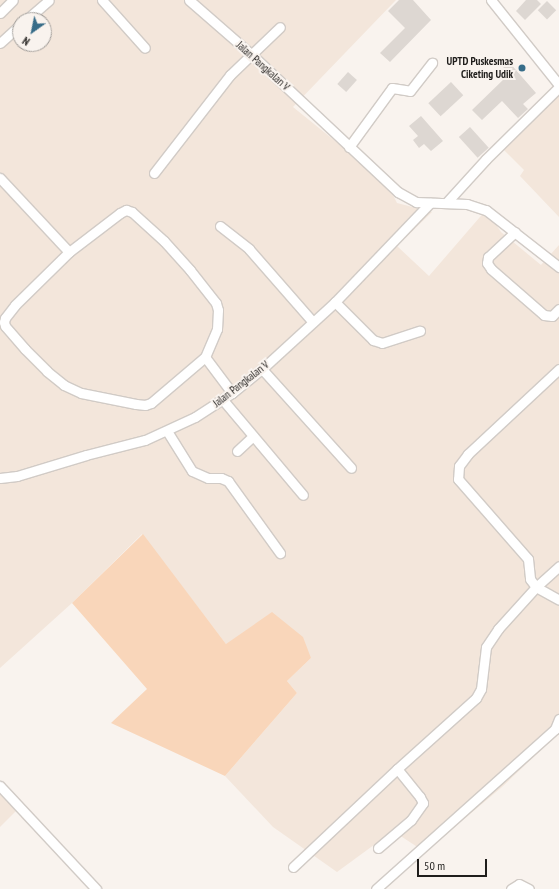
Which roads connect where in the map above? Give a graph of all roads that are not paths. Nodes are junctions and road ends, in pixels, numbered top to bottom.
1 (13, 0) edge
2 (49, 0) edge
3 (102, 0) edge
4 (189, 0) edge
5 (491, 0) edge
6 (35, 12) edge
7 (0, 13) edge
8 (280, 27) dead end
9 (12, 32) edge
10 (0, 43) edge
11 (145, 48) dead end
12 (251, 54) junction
13 (432, 63) dead end
14 (559, 86) edge
15 (349, 147) junction
16 (154, 173) dead end
17 (0, 178) edge
18 (430, 203) junction
19 (446, 203) junction
20 (220, 226) dead end
21 (515, 232) junction
22 (68, 252) junction
23 (559, 267) edge
24 (335, 302) junction
25 (559, 309) edge
26 (313, 322) junction
27 (420, 331) dead end
28 (205, 357) junction
29 (262, 369) junction
30 (559, 369) edge
31 (232, 393) junction
32 (223, 400) junction
33 (167, 432) junction
34 (253, 436) junction
35 (237, 451) dead end
36 (351, 468) dead end
37 (0, 478) edge
38 (303, 495) dead end
39 (280, 553) dead end
40 (559, 566) edge
41 (536, 587) junction
42 (559, 600) edge
43 (559, 719) edge
44 (396, 769) junction
45 (0, 786) edge
46 (378, 848) dead end
47 (293, 867) dead end
48 (94, 888) edge
49 (376, 889) edge
50 (511, 889) edge
51 (529, 889) edge

1 - 7 street
2 - 6 street
3 - 11 street
4 - 12 street, Jalan Pangkalan V
5 - 14 street
8 - 12 street
9 - 10 street
12 - 15 street, Jalan Pangkalan V
12 - 16 street
13 - 15 street
14 - 19 street
15 - 18 street, Jalan Pangkalan V
17 - 22 street
18 - 19 street, Jalan Pangkalan V
18 - 24 street, Jalan Pangkalan V
19 - 21 street, Jalan Pangkalan V
20 - 26 street
21 - 23 street, Jalan Pangkalan V
21 - 25 street
22 - 28 street
22 - 28 street
24 - 26 street, Jalan Pangkalan V
24 - 27 street
26 - 29 street, Jalan Pangkalan V
28 - 31 street
29 - 31 street, Jalan Pangkalan V
29 - 36 street
30 - 41 street
31 - 32 street, Jalan Pangkalan V
32 - 33 street, Jalan Pangkalan V
32 - 34 street
33 - 37 street, Jalan Pangkalan V
33 - 39 street
34 - 35 street
34 - 38 street
40 - 41 street
41 - 42 street
41 - 44 street
43 - 49 street
44 - 46 street
44 - 47 street
45 - 48 street
50 - 51 street

